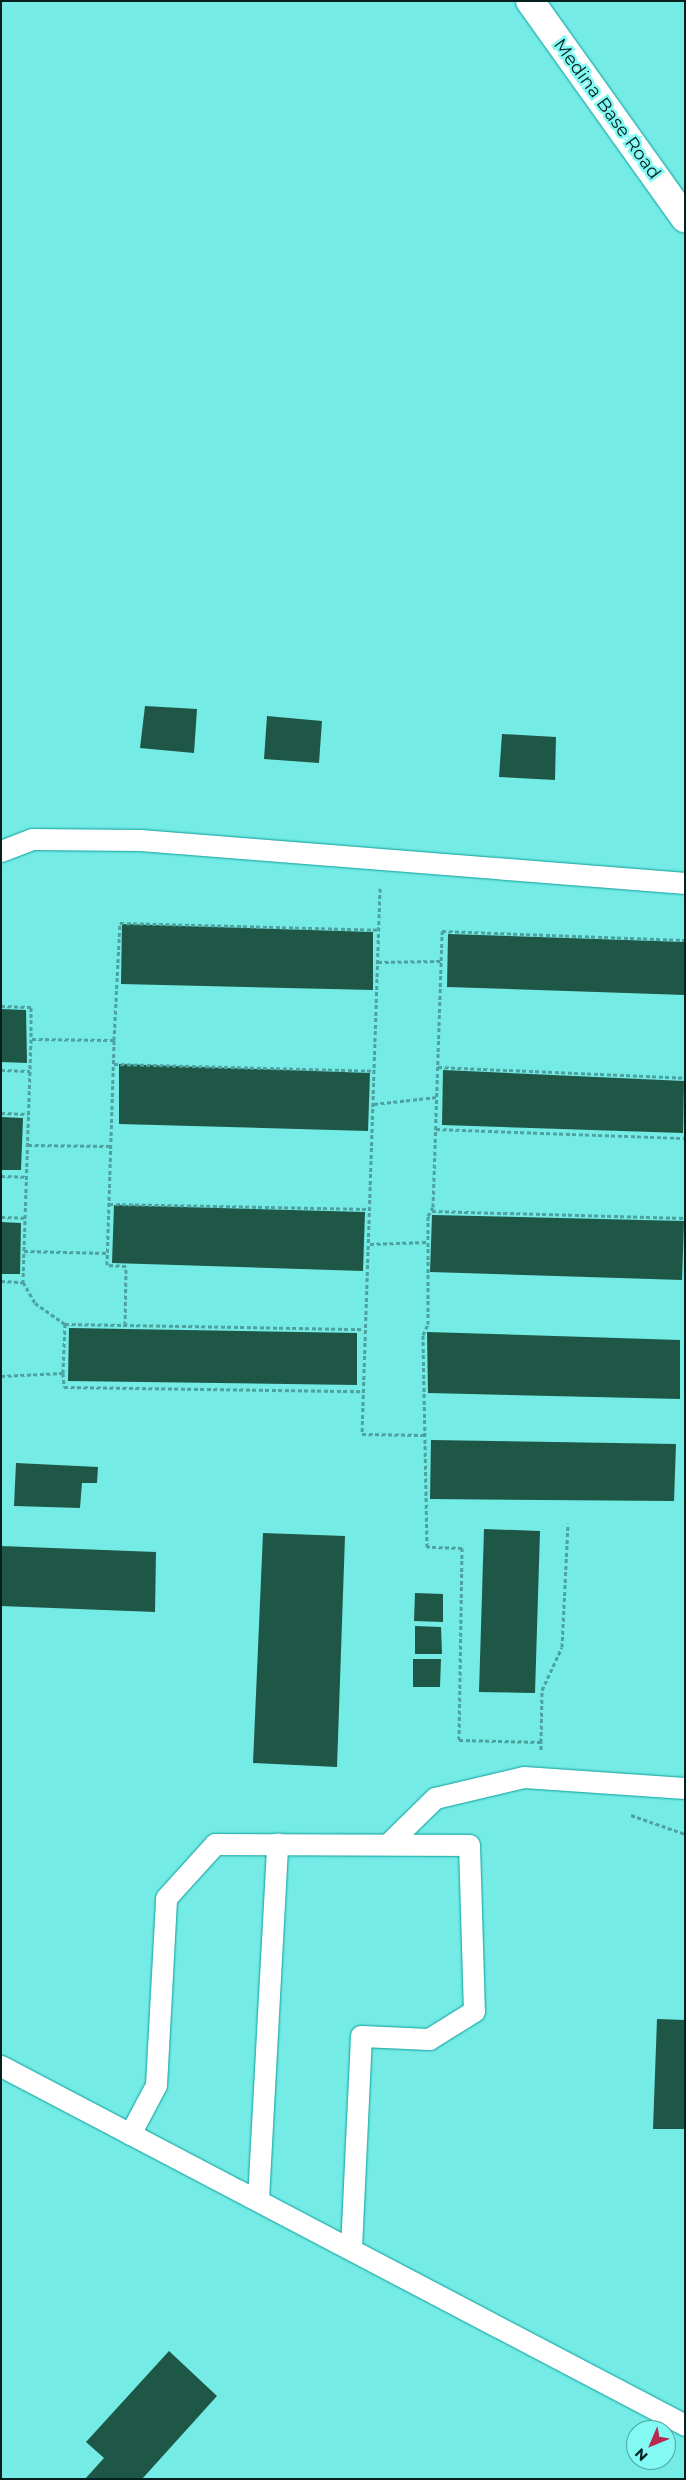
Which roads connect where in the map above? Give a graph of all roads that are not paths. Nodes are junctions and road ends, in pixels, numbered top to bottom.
1 (530, 1) edge
2 (685, 218) edge
3 (1, 851) edge
4 (685, 883) edge
5 (685, 1788) edge
6 (277, 1844) junction
7 (388, 1844) junction
8 (1, 2066) edge
9 (130, 2134) junction
10 (258, 2198) junction
11 (350, 2248) junction
12 (684, 2422) edge

1 - 2 street, Medina Base Road
3 - 4 lane
5 - 7 lane
6 - 7 lane
6 - 9 lane
6 - 10 lane
7 - 11 lane
8 - 9 lane
9 - 10 lane
10 - 11 lane
11 - 12 lane

